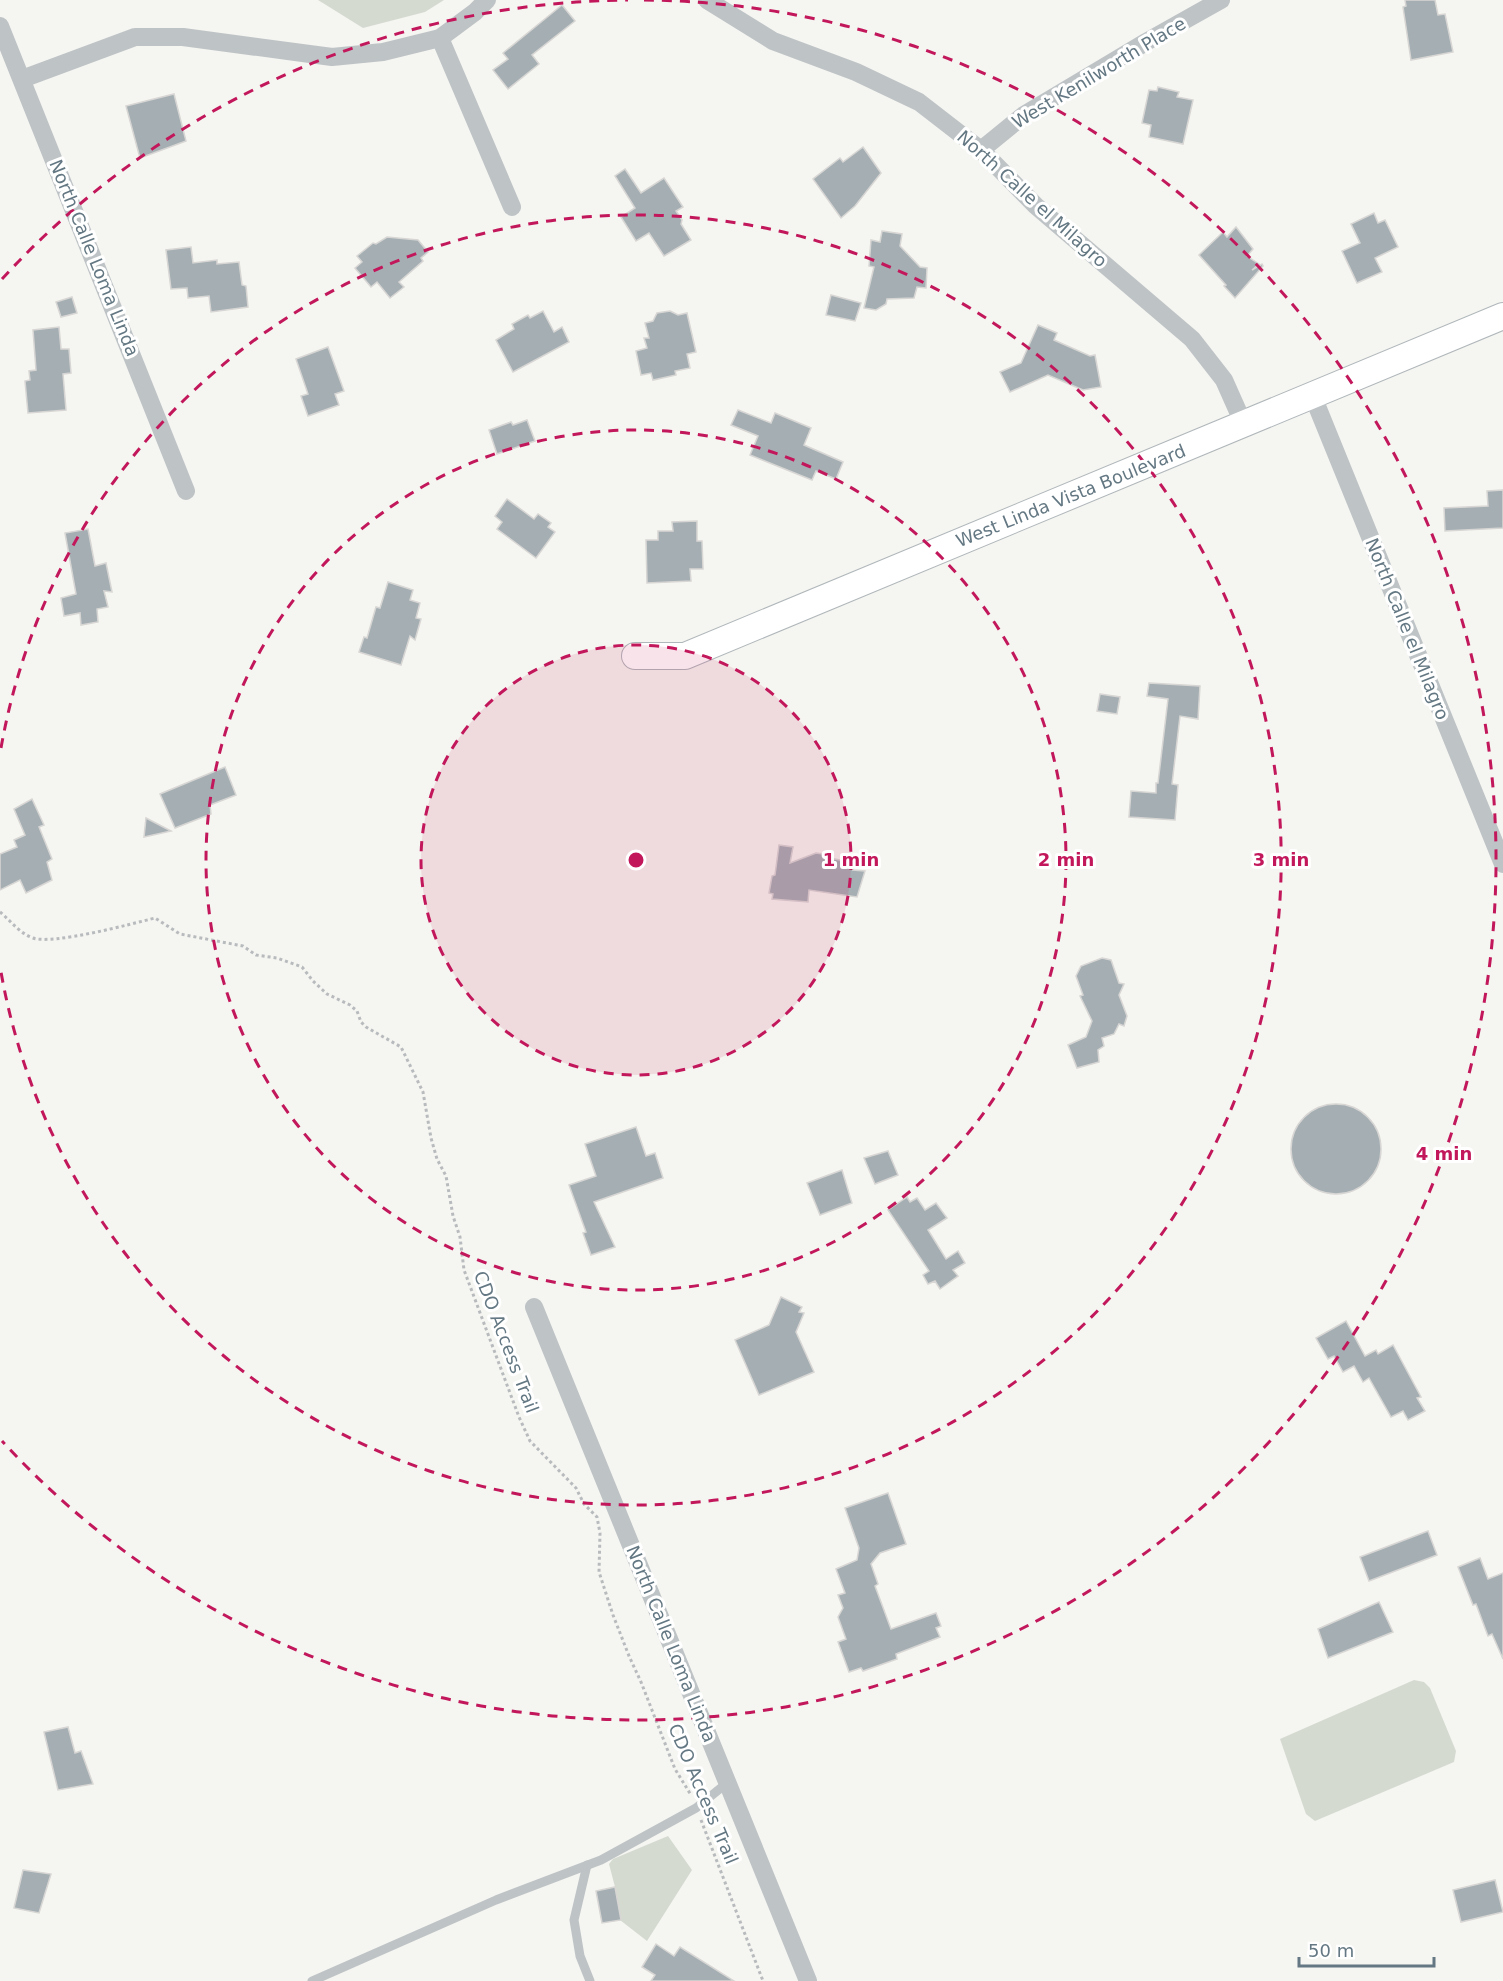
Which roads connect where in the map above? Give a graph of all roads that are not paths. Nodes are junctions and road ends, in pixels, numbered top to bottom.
1 (487, 0) edge
2 (707, 0) edge
3 (1221, 0) edge
4 (0, 26) edge
5 (440, 39) junction
6 (22, 79) junction
7 (981, 150) junction
8 (512, 207) dead end
9 (1503, 316) edge
10 (1312, 394) junction
11 (1244, 425) junction
12 (186, 491) dead end
13 (634, 657) dead end
14 (1503, 864) edge
15 (534, 1307) dead end
16 (728, 1783) junction
17 (587, 1865) junction
18 (312, 1981) edge
19 (590, 1981) edge
20 (808, 1981) edge

1 - 5 street
2 - 7 street, North Calle el Milagro
3 - 7 street, West Kenilworth Place
4 - 6 street, North Calle Loma Linda
5 - 6 street
5 - 8 street
6 - 12 street, North Calle Loma Linda
7 - 11 street, North Calle el Milagro
9 - 10 street, West Linda Vista Boulevard
10 - 11 street, West Linda Vista Boulevard
10 - 14 street, North Calle el Milagro
11 - 13 street, West Linda Vista Boulevard
15 - 16 street, North Calle Loma Linda
16 - 17 lane
16 - 20 street, North Calle Loma Linda
17 - 18 lane
17 - 19 lane

